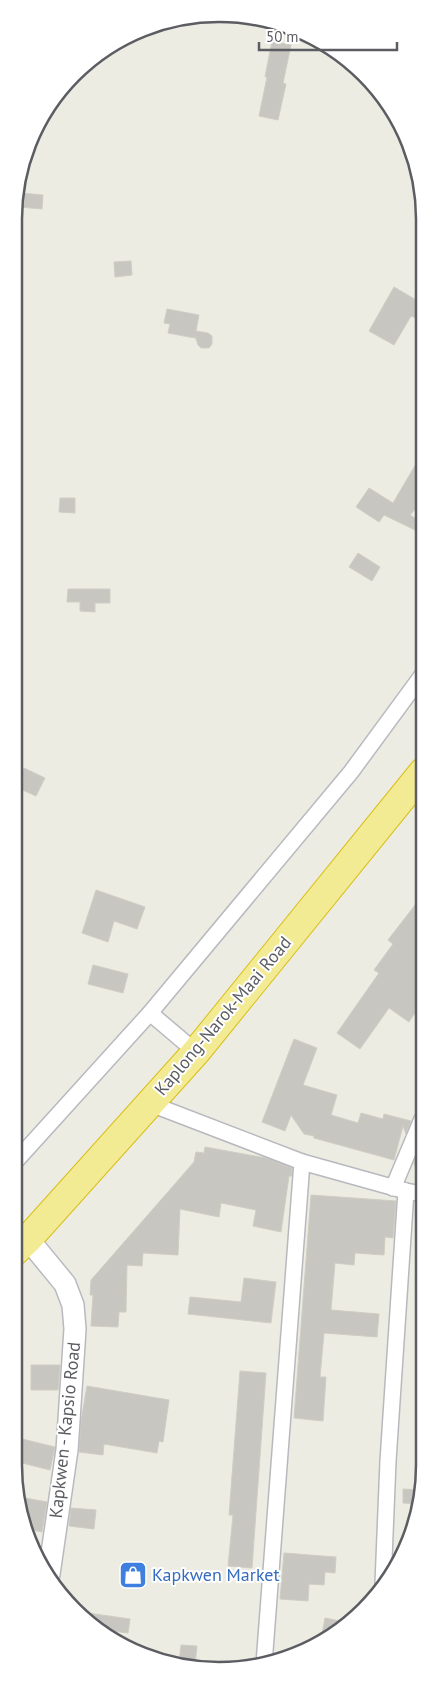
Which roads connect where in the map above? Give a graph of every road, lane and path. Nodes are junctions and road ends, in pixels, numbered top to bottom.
1 (416, 684) edge
2 (416, 779) edge
3 (150, 1013) junction
4 (196, 1052) junction
5 (151, 1104) junction
6 (416, 1138) edge
7 (22, 1154) edge
8 (302, 1162) junction
9 (400, 1189) junction
10 (416, 1193) edge
11 (22, 1245) edge
12 (22, 1247) edge
13 (50, 1565) edge
14 (383, 1573) edge
15 (265, 1656) edge

1 - 3 street
2 - 4 highway, Kaplong-Narok-Maai Road
3 - 4 street
3 - 7 street
4 - 5 highway, Kaplong-Narok-Maai Road
5 - 8 street
5 - 11 highway, Kaplong-Narok-Maai Road
6 - 9 street
8 - 9 street
8 - 15 street
9 - 10 street
9 - 14 street
12 - 13 street, Kapkwen - Kapsio Road

